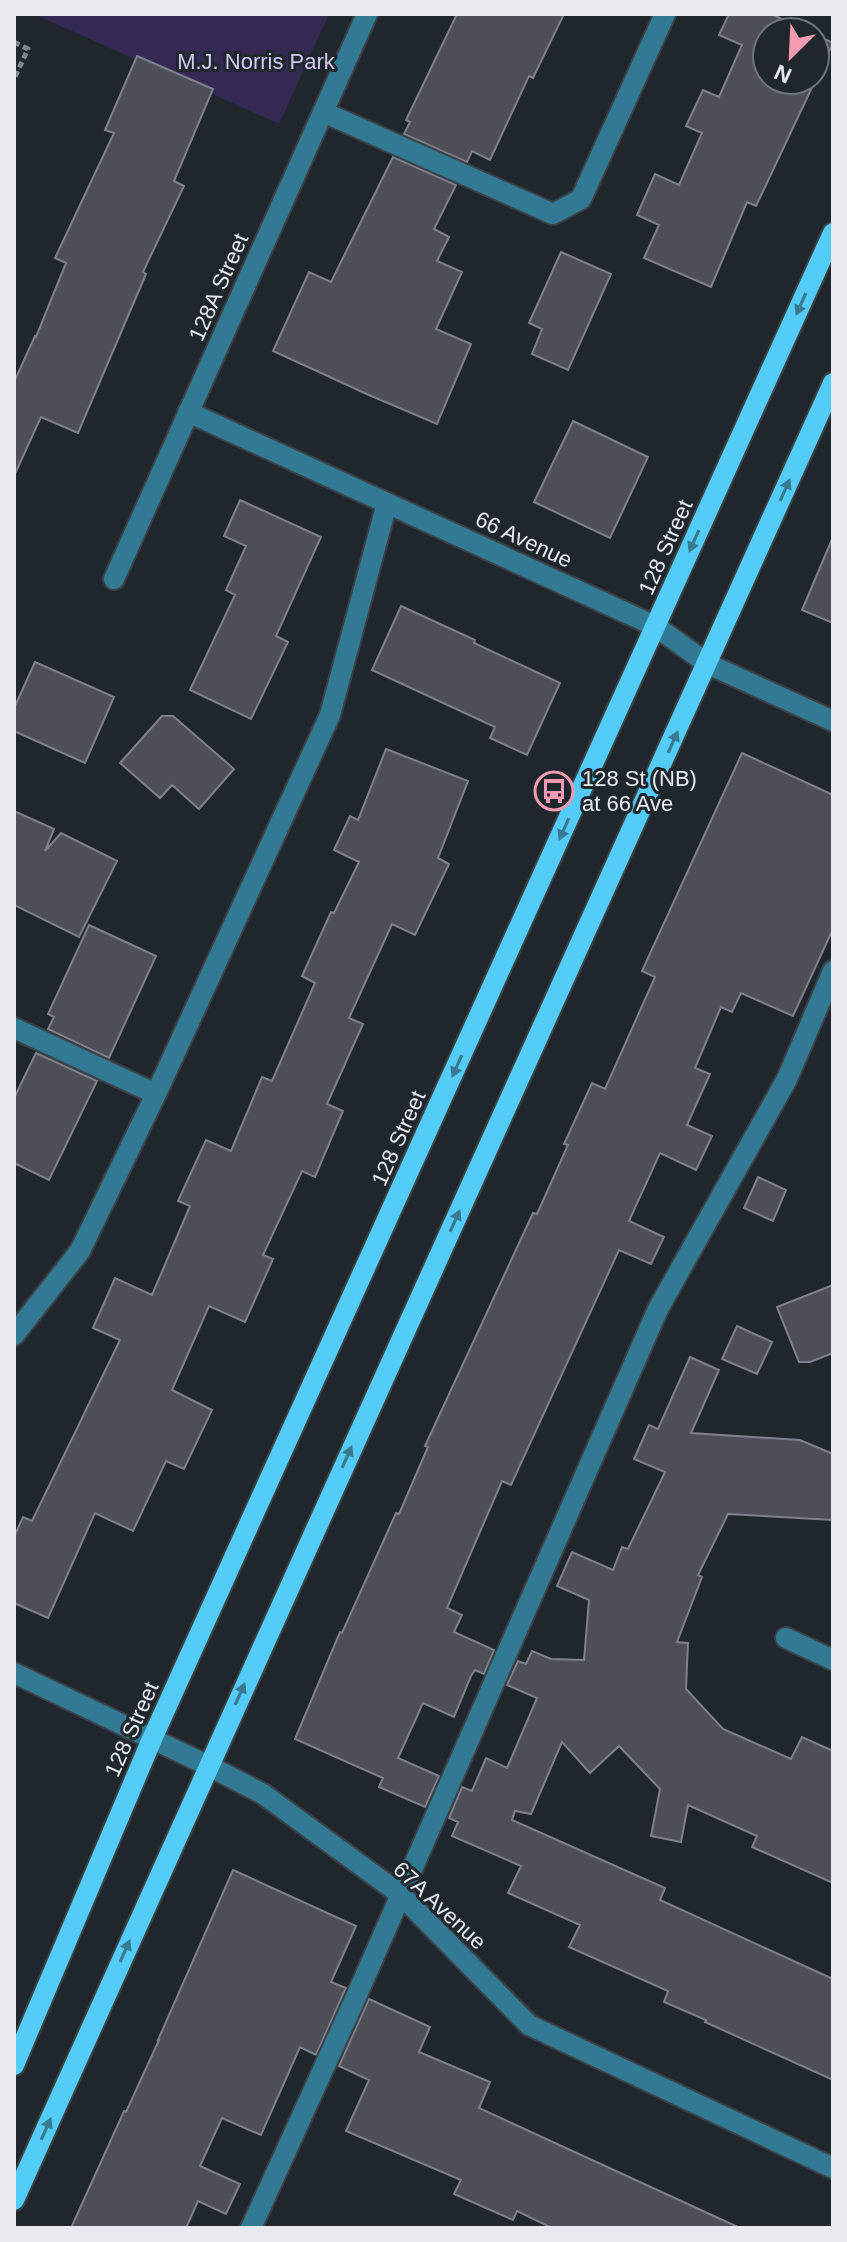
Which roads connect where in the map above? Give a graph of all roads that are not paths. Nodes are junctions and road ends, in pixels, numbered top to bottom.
1 (367, 14) edge
2 (665, 14) edge
3 (323, 112) junction
4 (833, 233) edge
5 (833, 383) edge
6 (188, 412) junction
7 (387, 503) junction
8 (114, 579) dead end
9 (655, 626) junction
10 (708, 664) junction
11 (833, 721) edge
12 (833, 971) edge
13 (14, 1028) edge
14 (156, 1094) junction
15 (14, 1335) edge
16 (786, 1638) dead end
17 (833, 1660) edge
18 (14, 1673) edge
19 (152, 1739) junction
20 (207, 1765) junction
21 (400, 1894) junction
22 (14, 2065) edge
23 (833, 2168) edge
24 (14, 2200) edge
25 (251, 2228) edge

1 - 3 street, 128A Street
2 - 3 street
3 - 6 street, 128A Street
4 -> 9 main road, 128 Street
10 -> 5 main road
6 - 7 street, 66 Avenue
6 - 8 street, 128A Street
7 - 9 street, 66 Avenue
7 - 14 street
9 - 10 street, 66 Avenue
9 -> 19 main road, 128 Street
10 - 11 street, 66 Avenue
20 -> 10 main road
12 - 21 street
13 - 14 street
14 - 15 street
16 - 17 street
18 - 19 street, 67A Avenue
19 - 20 street, 67A Avenue
19 - 22 main road, 128 Street
20 - 21 street, 67A Avenue
24 -> 20 main road
21 - 23 street, 67A Avenue
21 - 25 street

